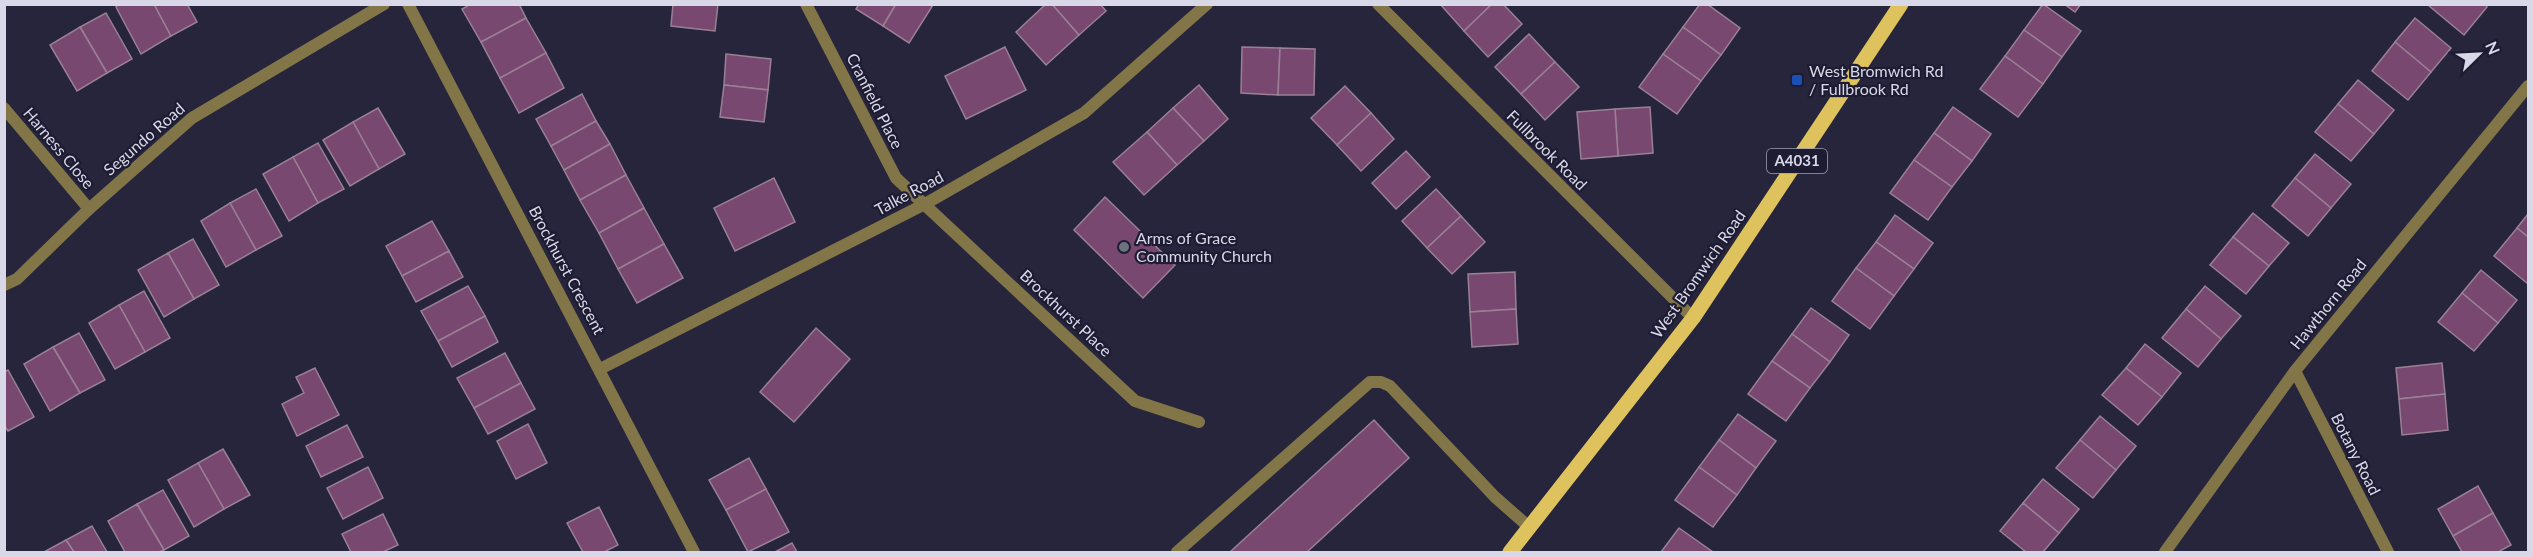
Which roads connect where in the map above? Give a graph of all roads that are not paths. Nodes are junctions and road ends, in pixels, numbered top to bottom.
1 (384, 4) edge
2 (408, 4) edge
3 (807, 4) edge
4 (1207, 4) edge
5 (1378, 4) edge
6 (1901, 4) edge
7 (2529, 86) edge
8 (4, 108) edge
9 (925, 204) junction
10 (89, 209) junction
11 (4, 285) edge
12 (1693, 318) junction
13 (600, 369) junction
14 (2295, 371) junction
15 (1199, 422) dead end
16 (1529, 527) junction
17 (694, 552) edge
18 (1177, 552) edge
19 (1510, 552) edge
20 (2165, 552) edge
21 (2388, 552) edge

1 - 10 street, Segundo Road
2 - 13 street, Brockhurst Crescent
3 - 9 street, Cranfield Place
4 - 9 street, Talke Road
5 - 12 street, Fullbrook Road
6 - 12 main road, West Bromwich Road / A4031
7 - 14 street, Hawthorn Road
8 - 10 street, Harness Close
9 - 13 street, Talke Road
9 - 15 street, Brockhurst Place
10 - 11 street, Segundo Road
12 - 16 main road, West Bromwich Road / A4031
13 - 17 street, Brockhurst Crescent
14 - 20 street, Hawthorn Road
14 - 21 street, Botany Road
16 - 18 street
16 - 19 main road, West Bromwich Road / A4031

